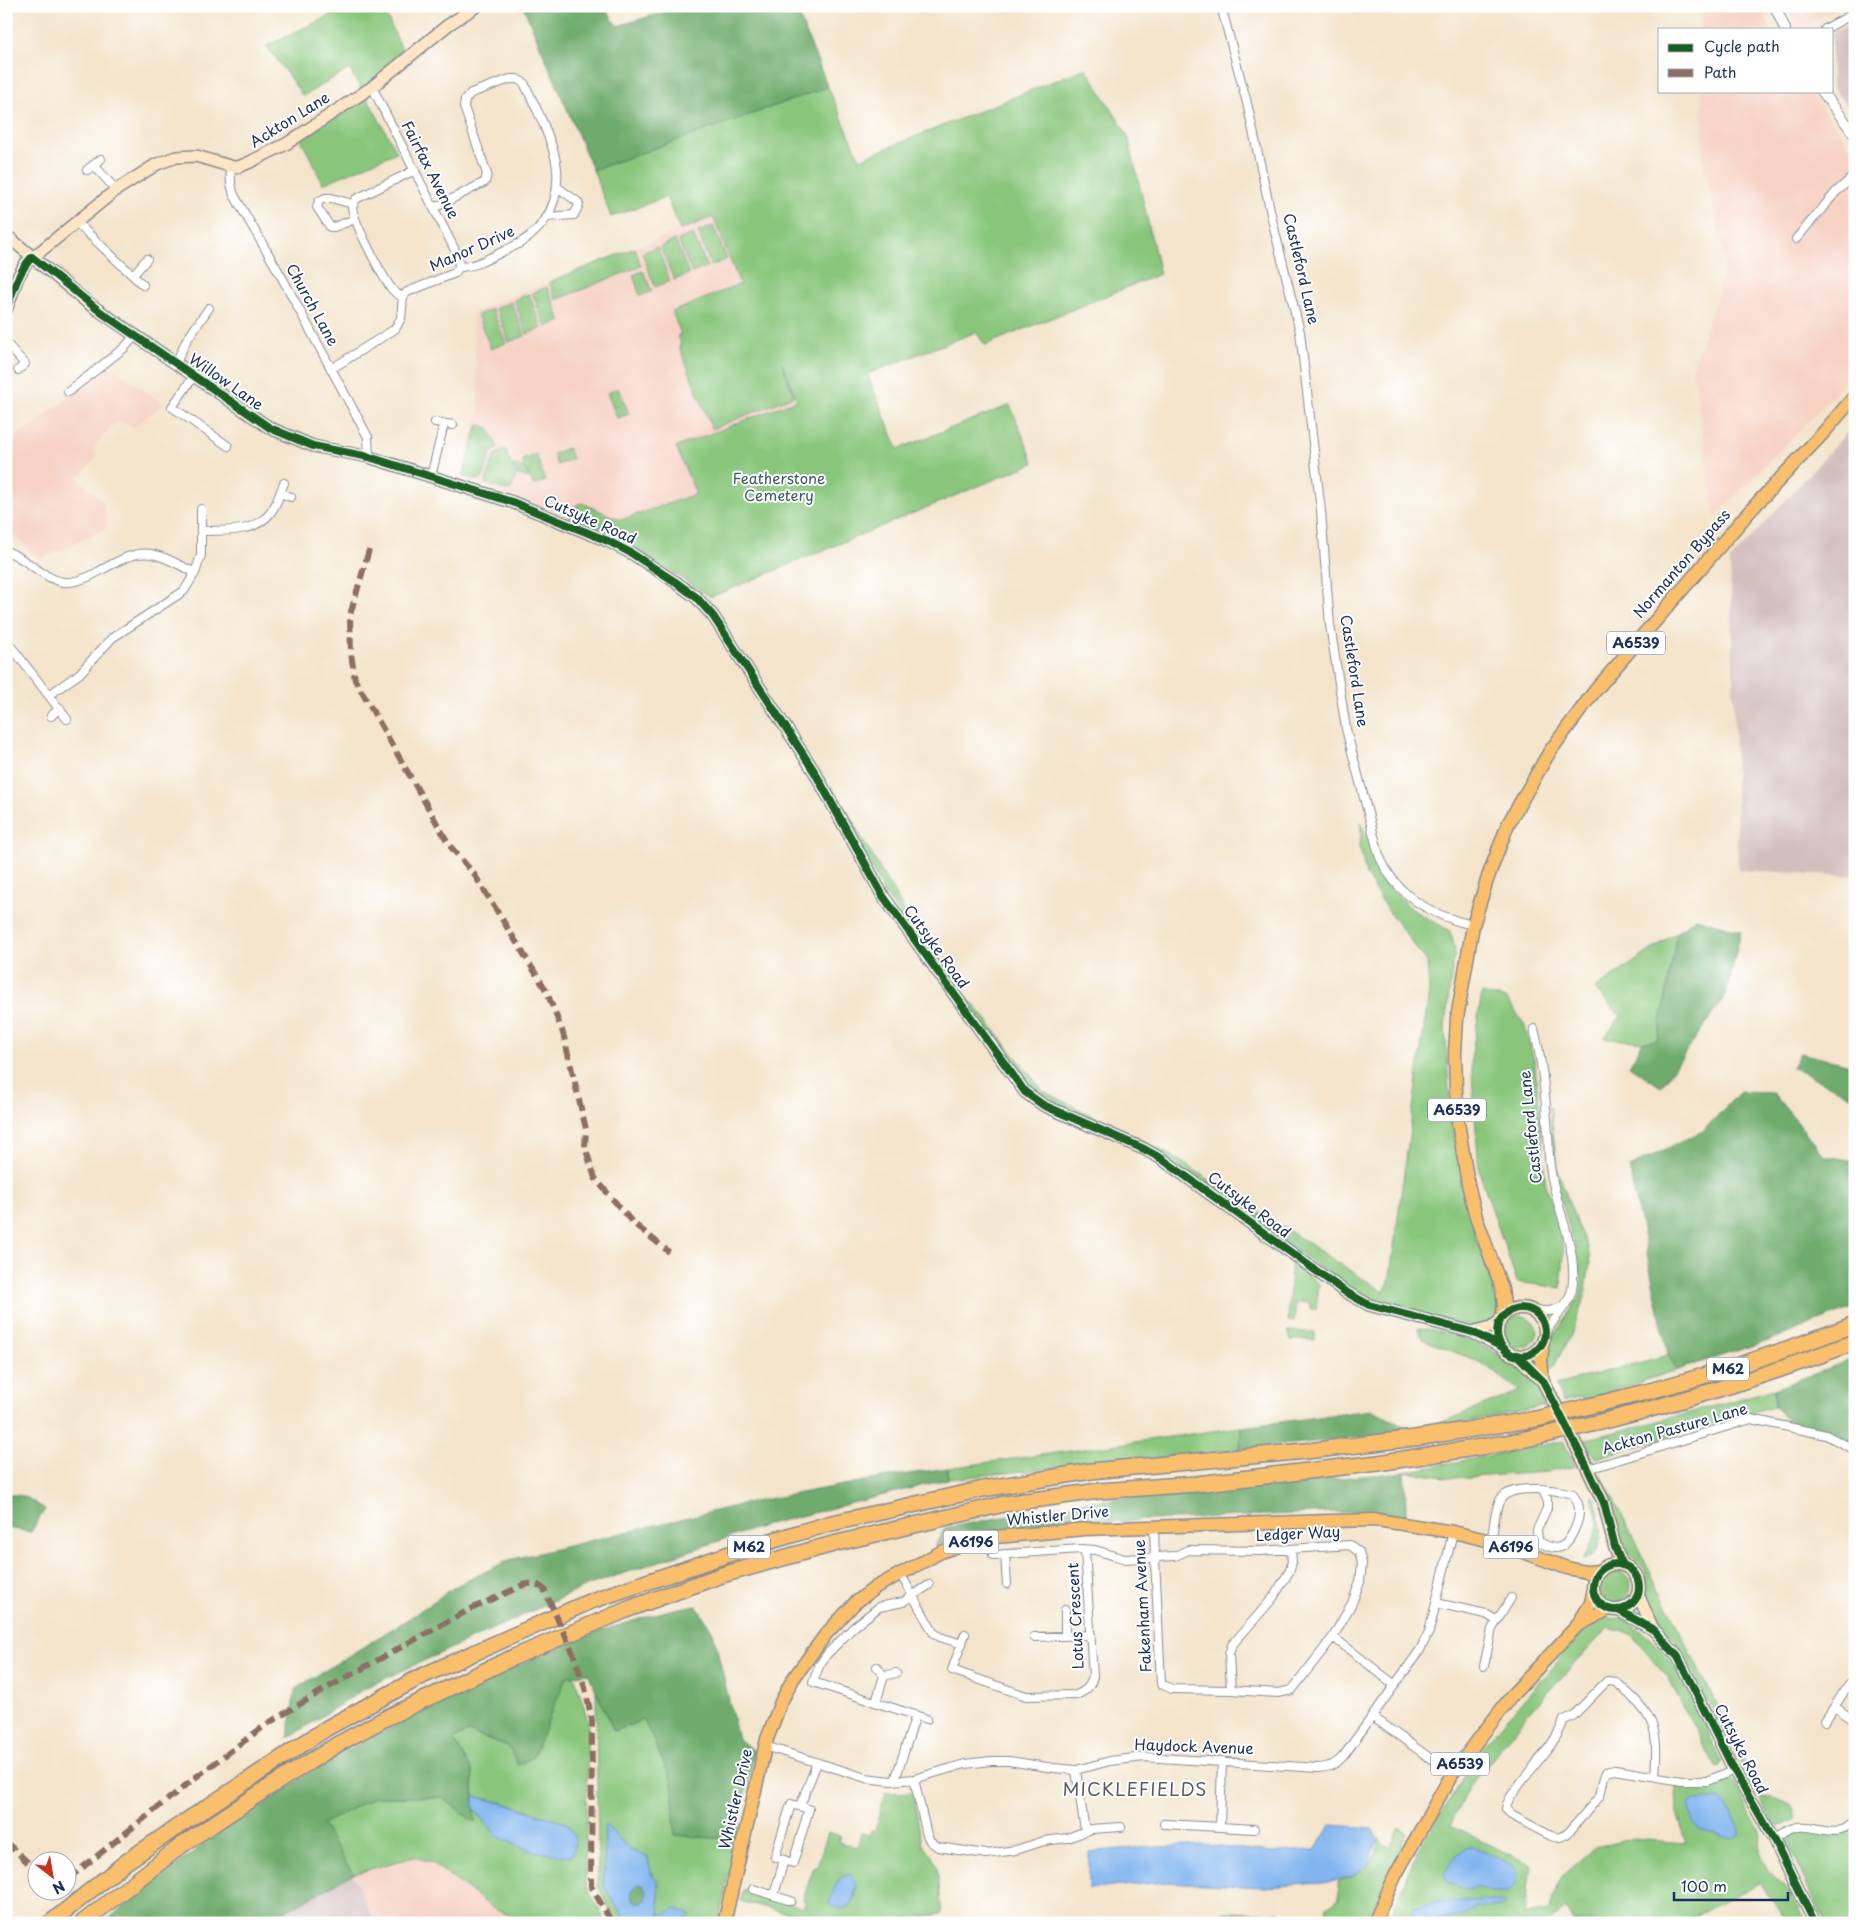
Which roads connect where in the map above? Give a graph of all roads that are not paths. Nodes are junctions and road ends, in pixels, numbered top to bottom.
1 (477, 6) edge
2 (1221, 6) edge
3 (1775, 6) edge
4 (1855, 14) edge
5 (1785, 28) edge
6 (1828, 28) edge
7 (372, 87) junction
8 (1823, 92) edge
9 (1855, 135) edge
10 (101, 159) dead end
11 (94, 165) junction
12 (230, 166) junction
13 (87, 170) dead end
14 (414, 170) junction
15 (1855, 175) edge
16 (557, 187) junction
17 (116, 190) junction
18 (353, 204) junction
19 (434, 208) junction
20 (547, 217) junction
21 (355, 219) junction
22 (77, 223) junction
23 (6, 235) edge
24 (1796, 239) dead end
25 (32, 257) junction
26 (147, 259) dead end
27 (459, 267) junction
28 (133, 275) junction
29 (143, 285) dead end
30 (403, 298) junction
31 (209, 308) dead end
32 (6, 310) edge
33 (135, 336) junction
34 (6, 343) edge
35 (176, 364) junction
36 (331, 369) junction
37 (18, 370) dead end
38 (194, 376) junction
39 (68, 392) dead end
40 (1855, 396) edge
41 (435, 422) dead end
42 (444, 424) junction
43 (453, 425) dead end
44 (228, 446) dead end
45 (369, 457) junction
46 (431, 476) junction
47 (284, 484) dead end
48 (280, 493) junction
49 (291, 497) dead end
50 (202, 509) dead end
51 (202, 531) junction
52 (6, 551) edge
53 (195, 573) junction
54 (6, 640) edge
55 (49, 695) junction
56 (60, 708) junction
57 (51, 716) dead end
58 (67, 718) dead end
59 (1472, 925) junction
60 (1534, 1029) dead end
61 (1502, 1289) junction
62 (1562, 1307) junction
63 (1529, 1310) junction
64 (1501, 1319) junction
65 (1855, 1324) edge
66 (1472, 1332) junction
67 (1544, 1338) junction
68 (1855, 1342) edge
69 (1504, 1348) junction
70 (1517, 1355) junction
71 (1543, 1381) junction
72 (1855, 1450) edge
73 (1588, 1469) junction
74 (1542, 1489) junction
75 (1154, 1526) junction
76 (1610, 1527) junction
77 (1453, 1532) junction
78 (1490, 1541) junction
79 (1291, 1549) junction
80 (1085, 1550) junction
81 (1005, 1554) junction
82 (994, 1555) dead end
83 (1155, 1558) junction
84 (1622, 1564) junction
85 (1566, 1568) junction
86 (1601, 1570) junction
87 (900, 1573) junction
88 (1007, 1584) dead end
89 (929, 1585) dead end
90 (1593, 1592) junction
91 (1638, 1594) junction
92 (913, 1596) junction
93 (1512, 1598) dead end
94 (1436, 1603) junction
95 (1065, 1610) dead end
96 (1613, 1610) junction
97 (1497, 1621) junction
98 (1577, 1626) junction
99 (1654, 1630) junction
100 (965, 1634) dead end
101 (1091, 1635) junction
102 (1065, 1636) junction
103 (1034, 1637) dead end
104 (1333, 1637) junction
105 (962, 1644) junction
106 (1484, 1666) dead end
107 (877, 1668) dead end
108 (896, 1673) dead end
109 (884, 1676) junction
110 (1161, 1684) joint
111 (1849, 1684) dead end
112 (1395, 1685) junction
113 (1231, 1690) junction
114 (876, 1702) junction
115 (1835, 1707) junction
116 (916, 1715) junction
117 (1373, 1717) junction
118 (927, 1719) dead end
119 (1825, 1721) dead end
120 (1855, 1721) edge
121 (764, 1746) junction
122 (1222, 1761) junction
123 (817, 1763) junction
124 (1076, 1770) junction
125 (1734, 1770) junction
126 (1452, 1774) junction
127 (1655, 1776) junction
128 (914, 1779) junction
129 (896, 1780) junction
130 (800, 1806) junction
131 (1855, 1821) edge
132 (1164, 1824) dead end
133 (1121, 1827) dead end
134 (1220, 1827) junction
135 (1254, 1829) dead end
136 (1085, 1831) junction
137 (1772, 1838) junction
138 (784, 1860) junction
139 (753, 1889) dead end
140 (774, 1895) junction
141 (791, 1900) dead end
142 (724, 1921) edge
143 (50, 1923) edge
144 (82, 1923) edge
145 (739, 1923) edge
146 (1374, 1923) edge
147 (1815, 1923) edge

1 - 7 main road, Ackton Lane
2 - 59 street, Castleford Lane
3 - 5 street
4 - 6 street
7 - 12 main road, Ackton Lane
7 - 14 street, Fairfax Avenue
8 - 9 street
10 - 11 street
11 - 13 street
11 - 17 street
12 - 17 main road, Ackton Lane
12 - 36 street, Church Lane
14 - 18 street
14 - 19 street, Fairfax Avenue
15 - 24 street
16 - 19 street, Manor Drive
16 - 20 street, Manor Drive
16 - 20 street
17 - 22 main road, Ackton Lane
18 - 21 street
18 - 21 street
19 - 27 street, Fairfax Avenue
20 - 27 street, Manor Drive
21 - 30 street
22 - 25 main road, Ackton Lane
22 - 28 street
23 - 25 main road, Willow Lane
25 - 32 main road, Ackton Lane
25 - 33 main road, Willow Lane
26 - 28 street
27 - 30 street, Manor Drive
28 - 29 street
30 - 36 street
31 - 35 street
33 - 35 main road, Willow Lane
33 - 39 street
34 - 37 street
35 - 38 main road, Willow Lane
36 - 45 street, Church Lane
38 - 44 street
38 - 45 main road, Willow Lane
40 - 59 main road, Normanton Bypass / A6539
41 - 42 street
42 - 43 street
42 - 46 street
45 - 46 main road, Willow Lane
46 - 66 main road, Cutsyke Road
47 - 48 street
48 - 49 street
48 - 51 street
50 - 51 street
51 - 53 street
52 - 53 street
53 - 55 street
54 - 55 street
55 - 56 street
56 - 57 street
56 - 58 street
59 - 61 main road, A6539
60 - 62 street, Castleford Lane
61 - 63 main road
61 - 64 main road, A6539
62 - 63 street
62 - 67 street, Castleford Lane
63 - 64 main road
63 - 67 main road
64 - 66 main road
64 - 69 main road
65 - 143 highway, M62, bridge
66 - 69 main road, Cutsyke Road
67 - 70 main road
67 - 71 main road
68 - 144 highway, M62, bridge
69 - 70 main road
70 - 71 main road
71 - 73 main road
72 - 73 street, Ackton Pasture Lane
73 - 76 main road
74 - 74 street
74 - 78 street
75 - 77 main road, Whistler Drive / A6196
75 - 83 street, Fakenham Avenue
75 - 87 main road, Whistler Drive / A6196
76 - 84 main road
76 - 86 main road
77 - 78 main road, Whistler Drive / A6196
77 - 94 street, Haydock Avenue
78 - 85 main road, Whistler Drive / A6196
79 - 83 street, Ledger Way
79 - 104 street, Ledger Way
79 - 113 street
80 - 81 street, Ledger Way
80 - 83 street, Ledger Way
80 - 101 street, Lotus Crescent
81 - 82 street, Ledger Way
81 - 88 street
83 - 110 street, Fakenham Avenue
84 - 86 main road
84 - 91 main road
85 - 86 main road, Whistler Drive / A6196
85 - 90 main road, Whistler Drive / A6196
86 - 90 main road
87 - 92 street
87 - 121 main road, Whistler Drive / A6196
89 - 92 street
90 - 96 main road
90 - 98 main road, A6539
91 - 96 main road
91 - 99 main road, Cutsyke Road
92 - 105 street
92 - 114 street
93 - 97 street
94 - 97 street
94 - 112 street, Haydock Avenue
95 - 102 street
96 - 98 main road, A6539
96 - 99 main road, Cutsyke Road
97 - 106 street
98 - 126 main road, A6539
99 - 125 main road, Cutsyke Road
100 - 105 street
101 - 102 street
101 - 105 street, Lotus Crescent
102 - 103 street
104 - 112 street
104 - 113 street, Ledger Way
107 - 109 street
108 - 109 street
109 - 114 street
110 - 113 street, Ledger Way
111 - 115 street
112 - 117 street, Haydock Avenue
114 - 116 street
115 - 119 street
115 - 120 street
116 - 118 street
116 - 129 street
117 - 122 street, Haydock Avenue
117 - 126 street
121 - 123 street, Haydock Avenue
121 - 142 main road, Whistler Drive / A6196
122 - 124 street, Haydock Avenue
122 - 134 street
123 - 129 street, Haydock Avenue
123 - 130 street
124 - 128 street, Haydock Avenue
124 - 136 street
125 - 127 street
125 - 137 main road, Cutsyke Road
126 - 146 main road, A6539
127 - 127 street
128 - 129 street, Haydock Avenue
128 - 136 street
130 - 138 street
130 - 138 street
131 - 137 street
132 - 134 street
133 - 136 street
134 - 135 street
137 - 147 main road, Cutsyke Road
138 - 140 street
139 - 140 street
140 - 141 street
142 - 145 street

